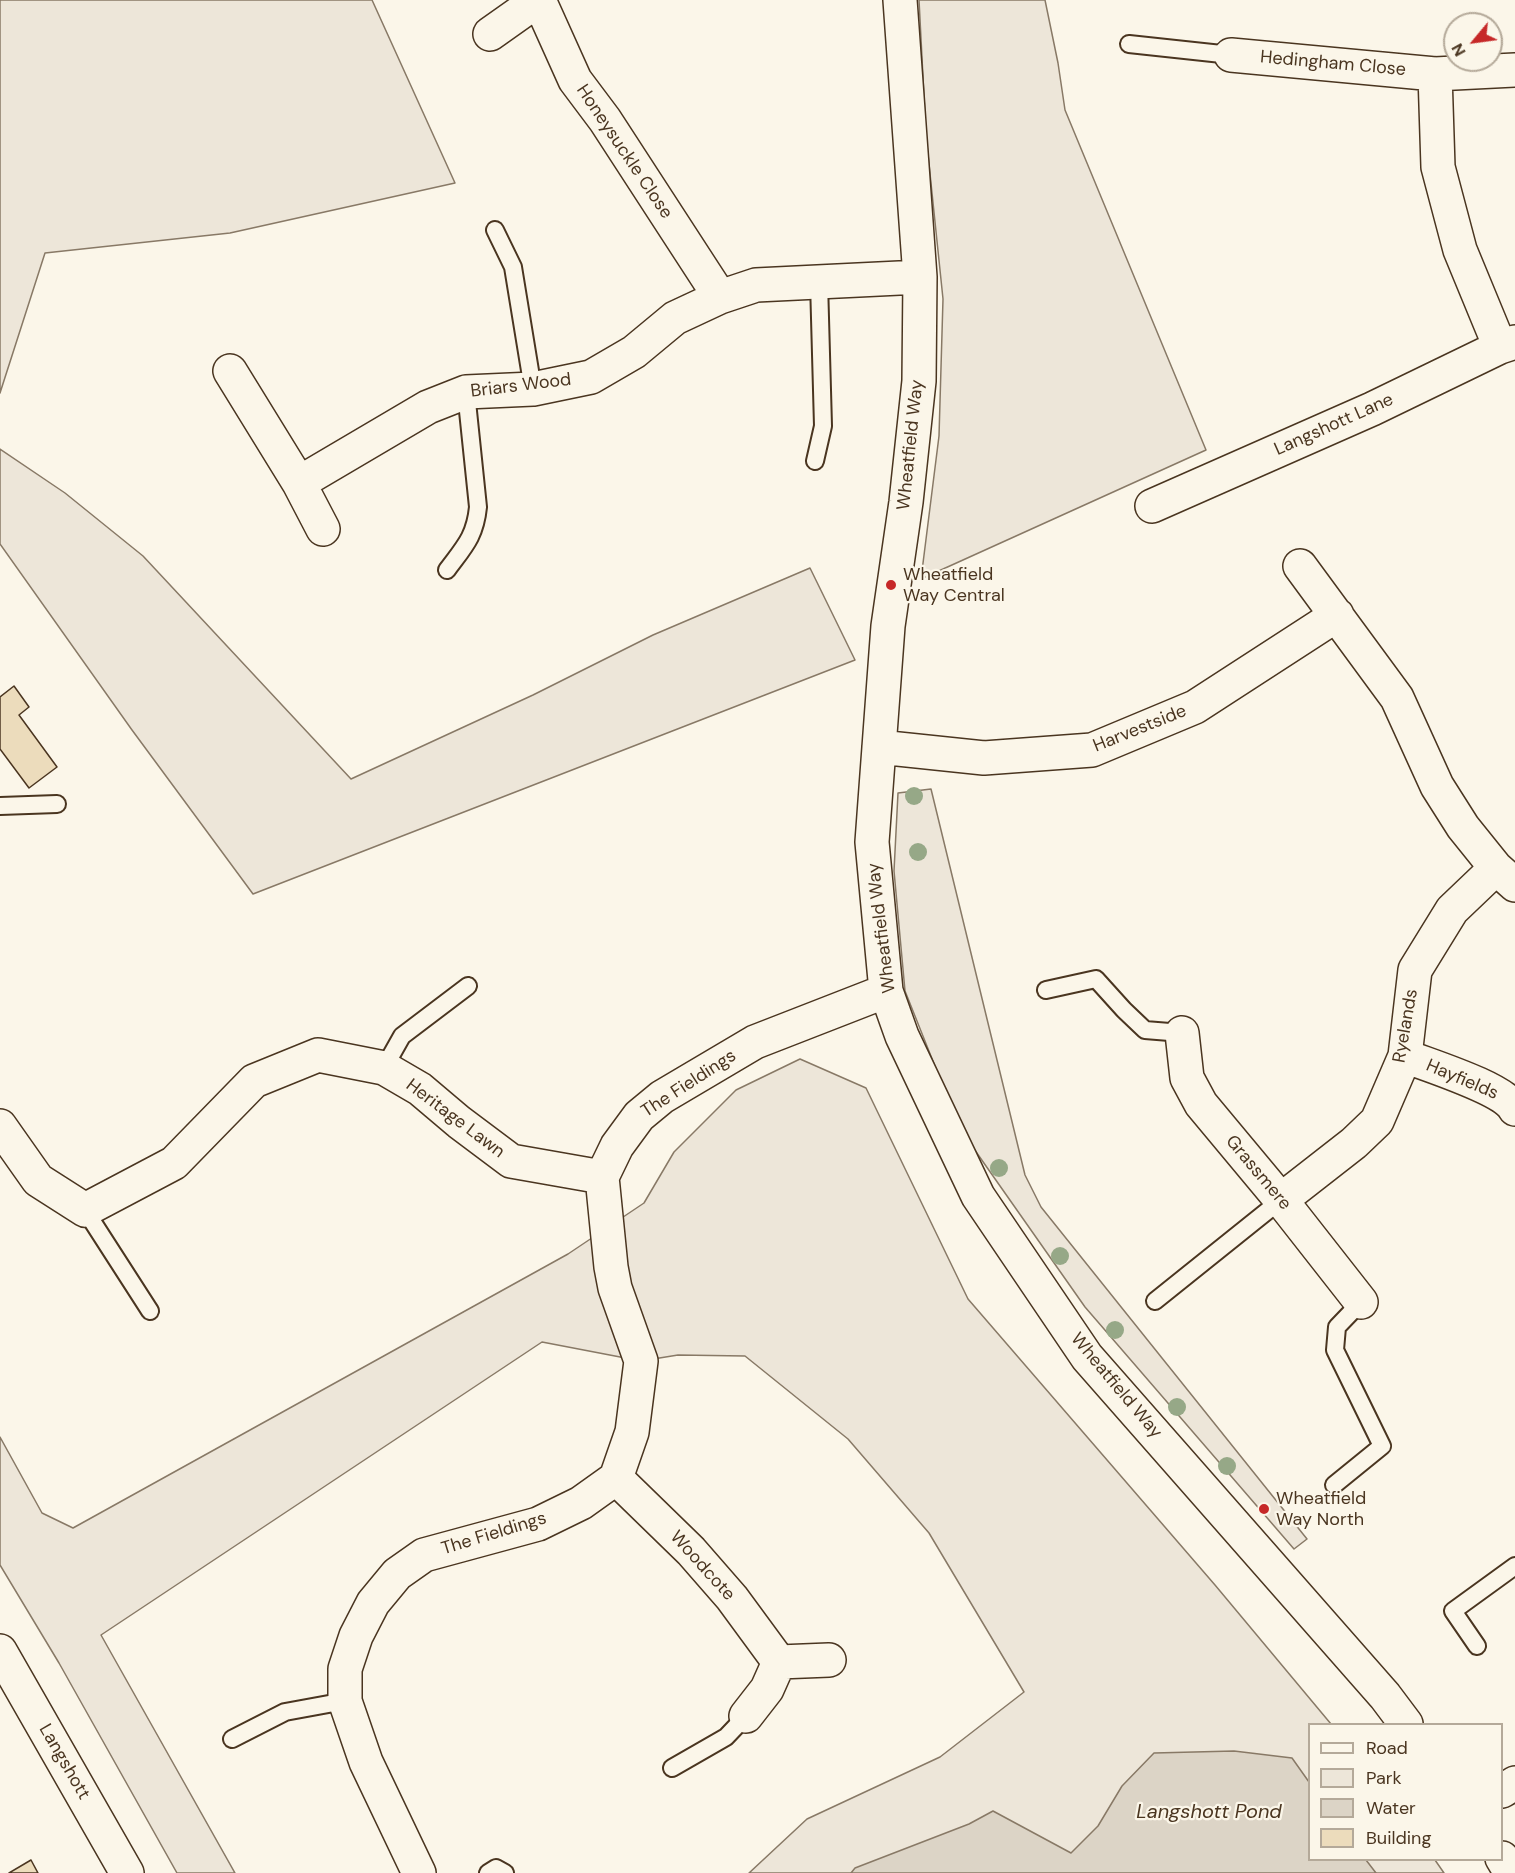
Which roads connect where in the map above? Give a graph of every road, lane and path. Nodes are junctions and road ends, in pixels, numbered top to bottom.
1 (538, 0) edge
2 (900, 0) edge
3 (490, 34) dead end
4 (1129, 44) dead end
5 (1231, 55) joint
6 (1515, 70) edge
7 (1435, 74) junction
8 (495, 230) dead end
9 (920, 277) junction
10 (819, 282) junction
11 (720, 297) junction
12 (1508, 344) edge
13 (230, 371) dead end
14 (533, 389) junction
15 (466, 392) junction
16 (815, 461) dead end
17 (300, 483) junction
18 (1152, 506) dead end
19 (324, 529) dead end
20 (1300, 566) dead end
21 (447, 570) dead end
22 (1338, 615) junction
23 (879, 747) junction
24 (57, 804) dead end
25 (0, 806) edge
26 (1505, 877) edge
27 (468, 986) dead end
28 (1046, 990) dead end
29 (886, 991) junction
30 (1182, 1033) joint
31 (1405, 1056) junction
32 (384, 1068) junction
33 (1515, 1109) edge
34 (0, 1126) edge
35 (602, 1177) junction
36 (1281, 1200) junction
37 (85, 1209) junction
38 (1155, 1301) dead end
39 (1361, 1302) joint
40 (150, 1311) dead end
41 (616, 1478) junction
42 (1334, 1485) dead end
43 (1515, 1566) edge
44 (1477, 1647) dead end
45 (0, 1651) edge
46 (829, 1660) dead end
47 (779, 1662) junction
48 (345, 1701) junction
49 (746, 1716) joint
50 (1405, 1723) edge
51 (232, 1739) dead end
52 (672, 1768) dead end
53 (1503, 1860) edge
54 (127, 1873) edge
55 (419, 1873) edge
56 (488, 1873) edge
57 (505, 1873) edge
58 (1511, 1873) edge

1 - 3 street, Honeysuckle Close
1 - 11 street, Honeysuckle Close
2 - 9 street, Wheatfield Way
4 - 5 lane
5 - 7 street, Hedingham Close
6 - 7 street, Hedingham Close
7 - 12 street
8 - 14 lane
9 - 10 street, Briars Wood
9 - 23 street, Wheatfield Way
10 - 11 street, Briars Wood
10 - 16 lane
11 - 14 street, Briars Wood
12 - 18 street, Langshott Lane
13 - 17 street
14 - 15 street, Briars Wood
15 - 17 street, Briars Wood
15 - 21 lane
17 - 19 street
20 - 22 street
22 - 23 street, Harvestside
22 - 26 street
23 - 29 street, Wheatfield Way
24 - 25 lane
26 - 31 street, Ryelands
27 - 32 lane
28 - 30 lane
29 - 35 street, The Fieldings
29 - 50 street, Wheatfield Way
30 - 36 street, Grassmere
31 - 33 street, Hayfields
31 - 36 street, Ryelands
32 - 35 street, Heritage Lawn
32 - 37 street, Heritage Lawn
34 - 37 street
35 - 41 street
36 - 38 lane
36 - 39 street, Grassmere
37 - 40 lane
39 - 42 lane
41 - 47 street, Woodcote
41 - 48 street, The Fieldings
43 - 44 lane
45 - 54 street, Langshott
46 - 47 street
47 - 49 street
48 - 51 lane
48 - 55 street, The Fieldings
49 - 52 lane
53 - 58 street
56 - 57 lane

